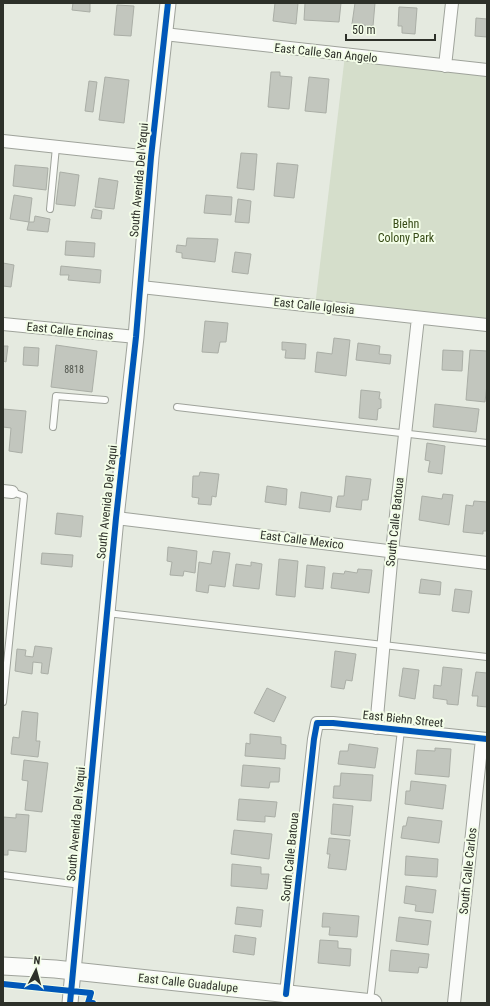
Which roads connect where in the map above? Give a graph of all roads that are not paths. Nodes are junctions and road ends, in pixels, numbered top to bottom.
1 (168, 3) edge
2 (452, 3) edge
3 (164, 34) junction
4 (445, 66) junction
5 (487, 70) edge
6 (3, 141) edge
7 (56, 147) junction
8 (152, 157) junction
9 (50, 209) dead end
10 (141, 287) junction
11 (418, 318) junction
12 (3, 324) edge
13 (487, 325) edge
14 (136, 337) junction
15 (105, 400) dead end
16 (177, 408) dead end
17 (53, 427) dead end
18 (405, 434) junction
19 (487, 443) edge
20 (7, 492) edge
21 (116, 518) junction
22 (392, 550) junction
23 (487, 563) edge
24 (107, 613) junction
25 (383, 645) junction
26 (487, 657) edge
27 (3, 702) edge
28 (317, 723) joint
29 (376, 728) junction
30 (401, 730) junction
31 (484, 739) edge
32 (3, 875) edge
33 (82, 886) junction
34 (3, 966) edge
35 (74, 970) junction
36 (286, 994) junction
37 (70, 1003) edge
38 (370, 1003) edge
39 (373, 1003) edge
40 (454, 1003) edge

1 - 3 street, South Avenida Del Yaqui
2 - 4 street
3 - 4 street, East Calle San Angelo
3 - 8 street, South Avenida Del Yaqui
4 - 5 street, East Calle San Angelo
6 - 7 street
7 - 8 street
7 - 9 lane
8 - 10 street, South Avenida Del Yaqui
10 - 11 street, East Calle Iglesia
10 - 14 street, South Avenida Del Yaqui
11 - 13 street, East Calle Iglesia
11 - 18 street, South Calle Batoua
12 - 14 street, East Calle Encinas
14 - 21 street, South Avenida Del Yaqui
15 - 17 lane
16 - 18 lane
18 - 19 lane
18 - 22 street, South Calle Batoua
20 - 27 lane
21 - 22 street, East Calle Mexico
21 - 24 street, South Avenida Del Yaqui
22 - 23 street, East Calle Mexico
22 - 25 street, South Calle Batoua
24 - 25 lane
24 - 33 street, South Avenida Del Yaqui
25 - 26 lane
25 - 29 street, South Calle Batoua
28 - 29 street, East Biehn Street
28 - 36 street, South Calle Batoua
29 - 30 street, East Biehn Street
30 - 31 street, East Biehn Street
30 - 38 lane
31 - 40 street, South Calle Carlos
32 - 33 lane
33 - 35 street, South Avenida Del Yaqui
34 - 35 main road, East Calle Guadalupe
35 - 36 main road, East Calle Guadalupe
35 - 37 street, South Avenida Del Yaqui
36 - 38 main road, East Calle Guadalupe
38 - 39 main road, East Calle Guadalupe

